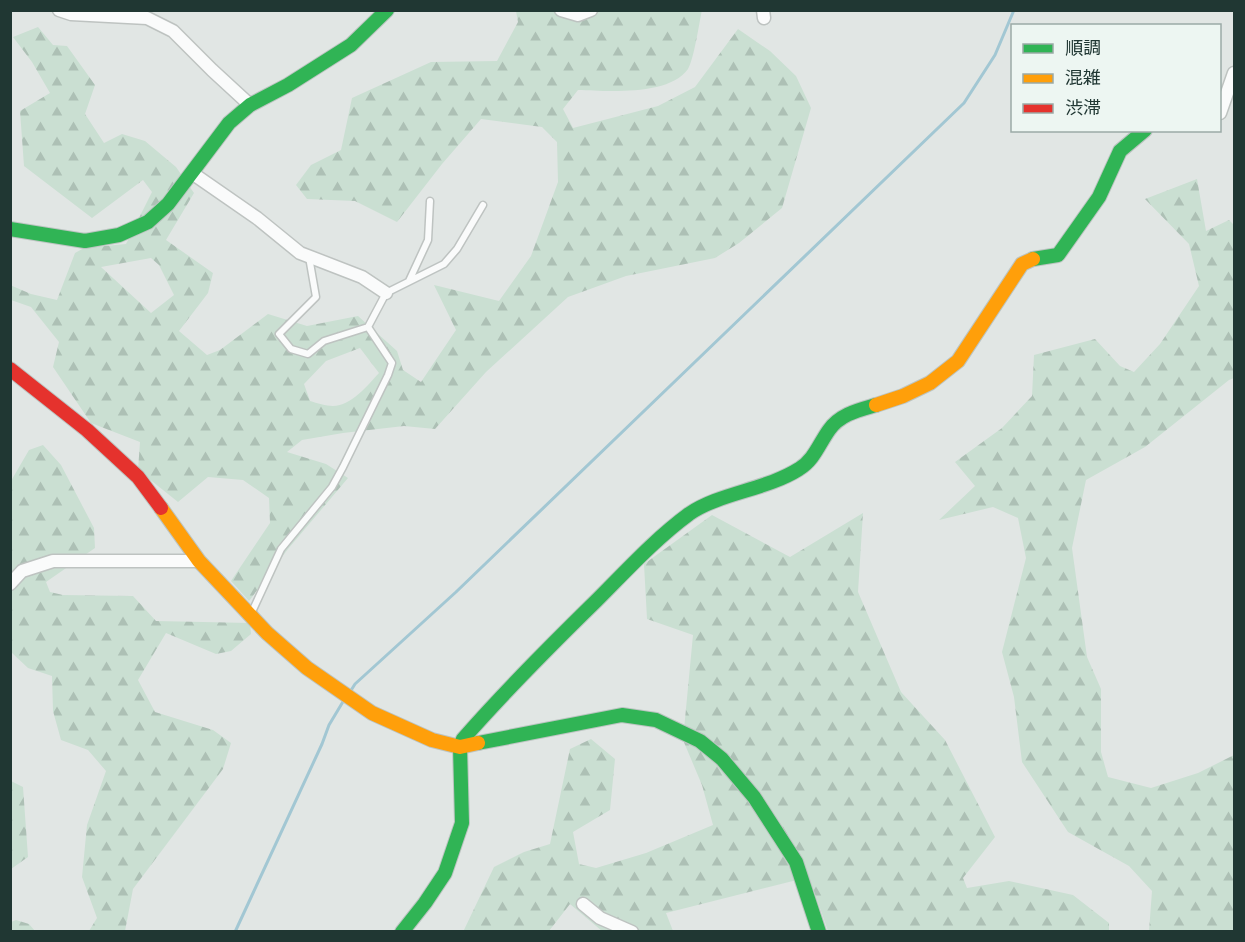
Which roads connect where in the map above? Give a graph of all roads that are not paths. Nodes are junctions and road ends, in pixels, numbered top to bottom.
1 (59, 10) edge
2 (387, 10) edge
3 (561, 10) edge
4 (591, 10) edge
5 (1234, 73) edge
6 (250, 105) junction
7 (1221, 110) edge
8 (1143, 132) edge
9 (192, 173) junction
10 (430, 201) dead end
11 (483, 205) dead end
12 (10, 229) edge
13 (309, 257) junction
14 (409, 282) junction
15 (386, 293) junction
16 (368, 327) junction
17 (10, 369) edge
18 (198, 561) junction
19 (10, 584) edge
20 (251, 614) junction
21 (460, 747) junction
22 (583, 904) dead end
23 (402, 932) edge
24 (632, 932) edge
25 (819, 932) edge

1 - 6 street
2 - 6 street
3 - 4 street
5 - 7 street
6 - 9 street
8 - 21 street
9 - 12 street
9 - 13 street
10 - 14 lane
11 - 14 lane
13 - 15 street
13 - 16 lane
14 - 15 lane
15 - 16 lane
16 - 20 lane
17 - 18 street
18 - 19 street
18 - 20 street
20 - 21 street
21 - 23 street
21 - 25 street
22 - 24 street

